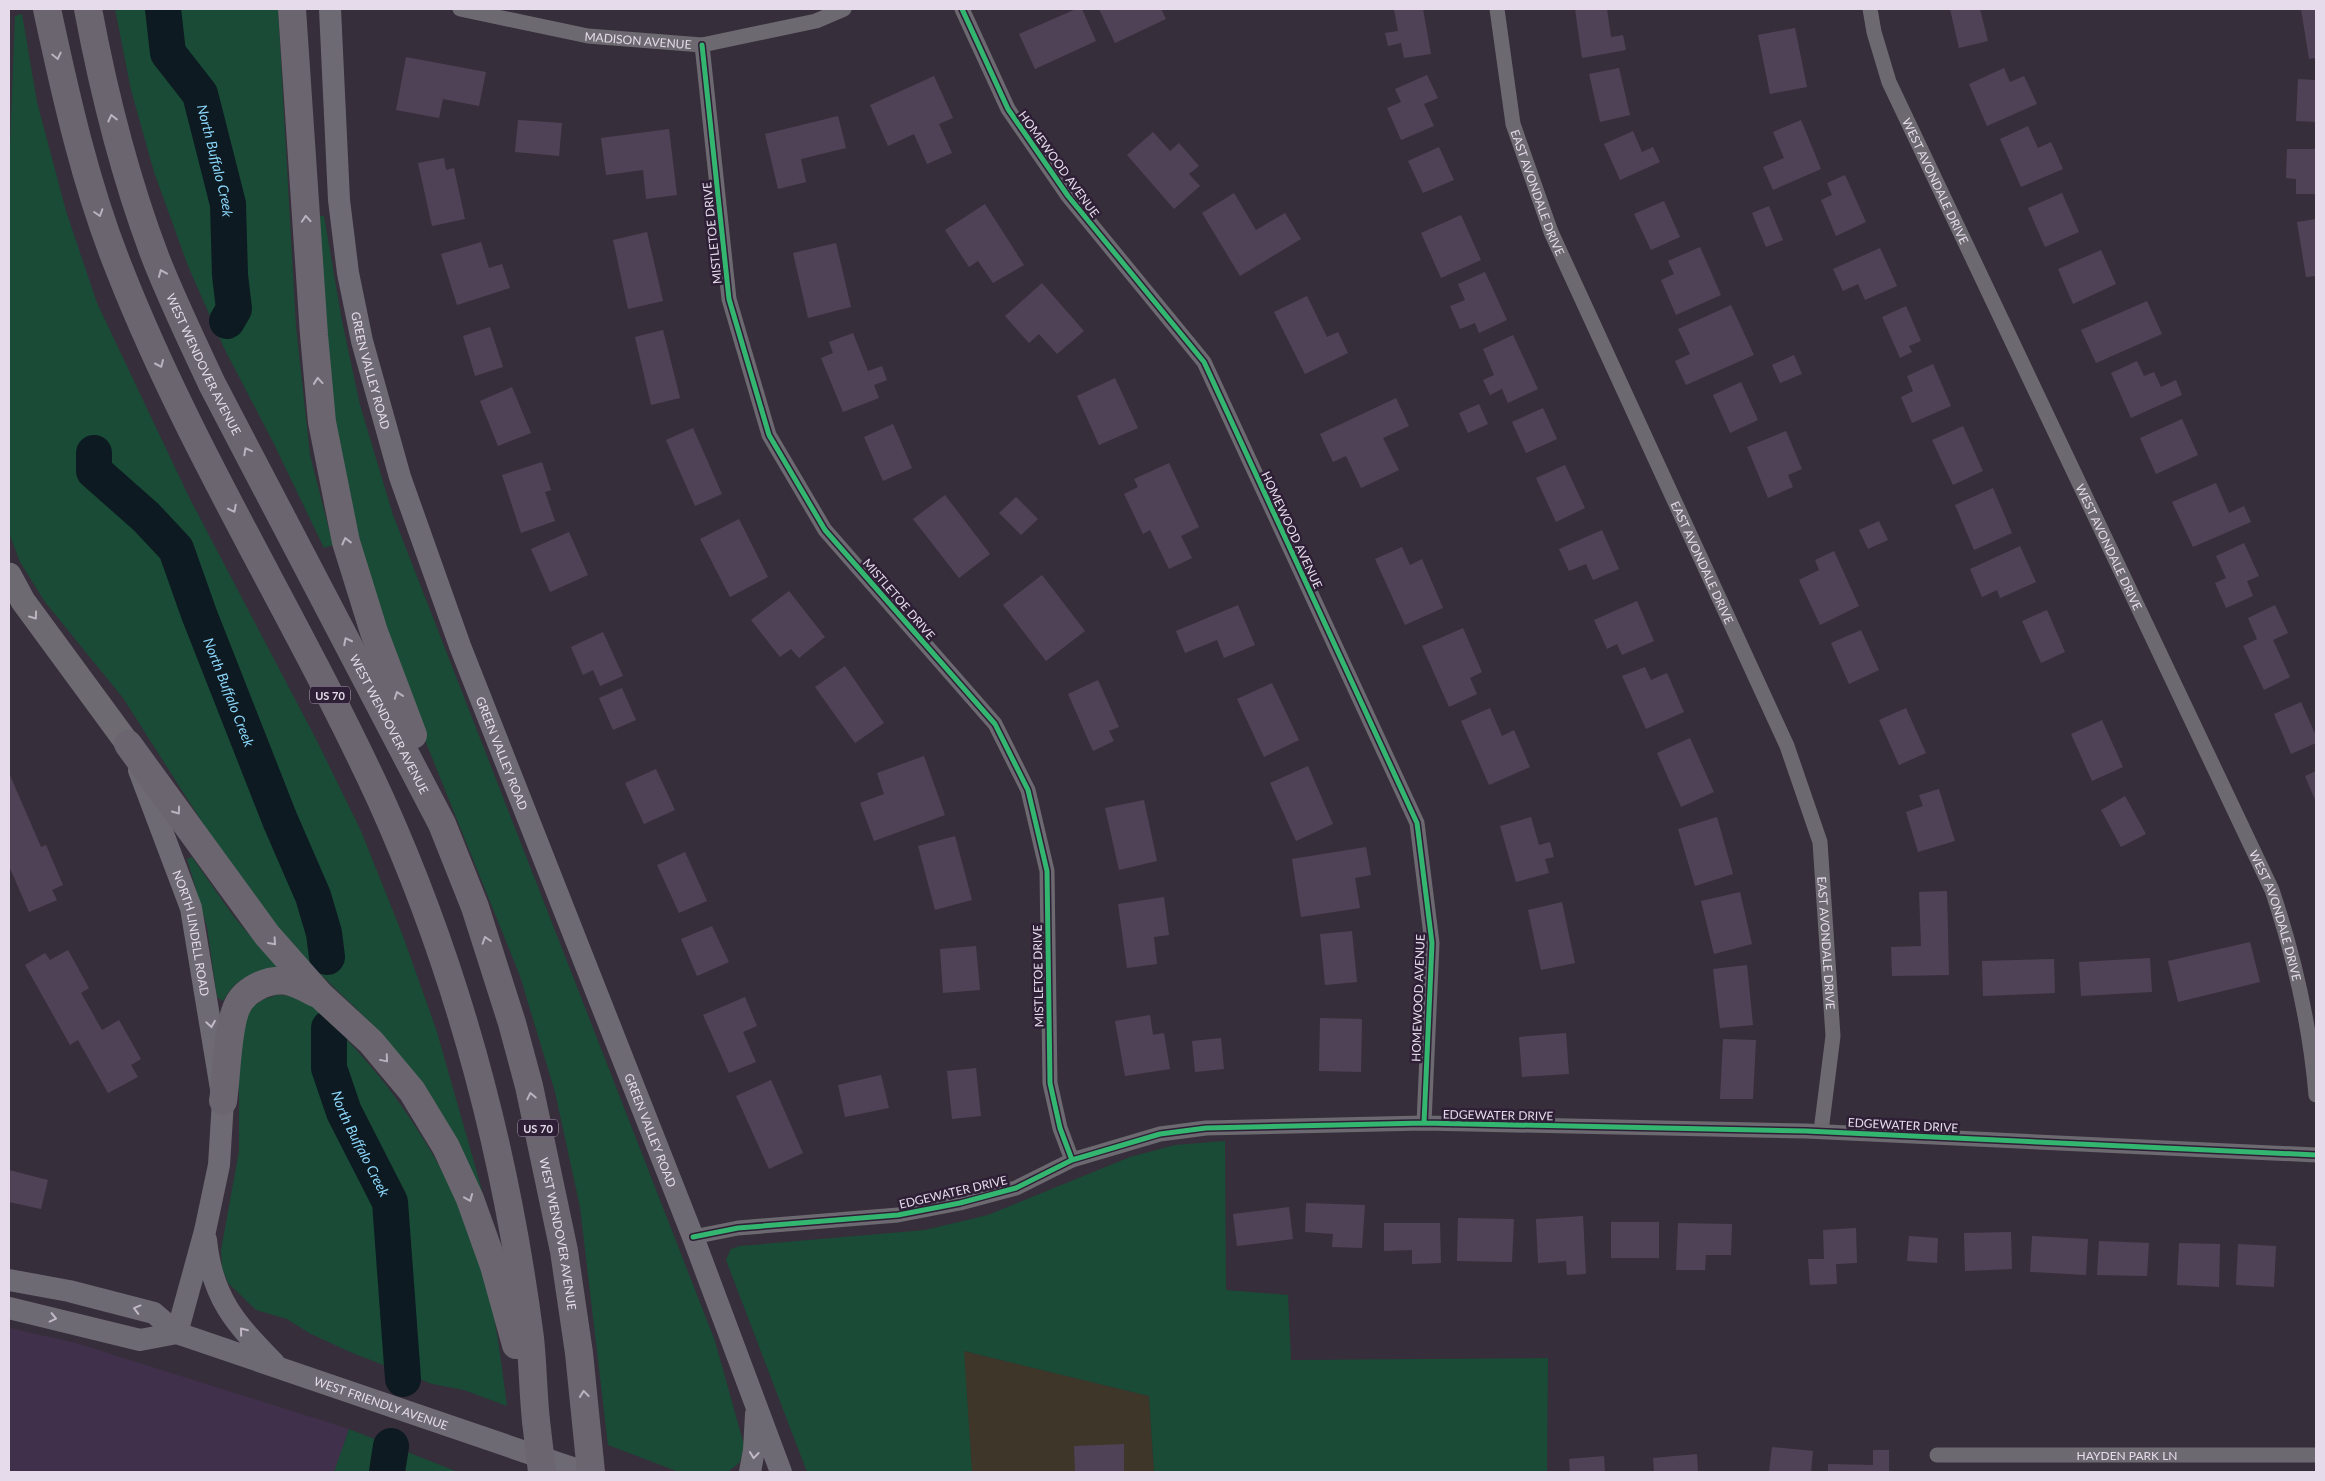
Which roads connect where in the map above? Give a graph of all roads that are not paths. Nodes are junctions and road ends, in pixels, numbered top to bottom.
1 (47, 9) edge
2 (88, 9) edge
3 (292, 9) edge
4 (330, 9) edge
5 (460, 9) edge
6 (844, 9) edge
7 (962, 9) edge
8 (1497, 9) edge
9 (1870, 9) edge
10 (702, 45) junction
11 (9, 575) edge
12 (128, 744) junction
13 (442, 824) junction
14 (320, 995) junction
15 (2316, 1095) edge
16 (223, 1101) junction
17 (1424, 1123) junction
18 (1821, 1131) junction
19 (2316, 1156) edge
20 (1072, 1160) junction
21 (204, 1230) junction
22 (694, 1237) junction
23 (9, 1280) edge
24 (9, 1308) edge
25 (177, 1333) junction
26 (277, 1366) junction
27 (756, 1403) junction
28 (535, 1414) junction
29 (1937, 1455) dead end
30 (2316, 1455) edge
31 (542, 1472) edge
32 (584, 1472) edge
33 (591, 1472) edge
34 (750, 1472) edge
35 (781, 1472) edge

1 -> 28 highway, US 70
13 -> 2 highway, WEST WENDOVER AVENUE / US 70
13 -> 3 highway
4 - 22 main road, GREEN VALLEY ROAD
5 - 10 street, MADISON AVENUE
6 - 10 street, MADISON AVENUE
7 - 17 street, HOMEWOOD AVENUE
8 - 18 street, EAST AVONDALE DRIVE
9 - 15 street, WEST AVONDALE DRIVE
10 - 20 street, MISTLETOE DRIVE
11 -> 12 main road, NORTH LINDELL ROAD
12 -> 14 highway
12 -> 16 main road, NORTH LINDELL ROAD
33 -> 13 highway, WEST WENDOVER AVENUE / US 70
14 - 16 highway
14 -> 28 highway
16 - 21 main road, NORTH LINDELL ROAD
17 - 18 street, EDGEWATER DRIVE
17 - 20 street, EDGEWATER DRIVE
18 - 19 street, EDGEWATER DRIVE
20 - 22 street, EDGEWATER DRIVE
21 - 25 main road, NORTH LINDELL ROAD
26 -> 21 main road
22 - 27 main road, GREEN VALLEY ROAD
25 -> 23 main road, WEST FRIENDLY AVENUE
24 -> 25 main road, WEST FRIENDLY AVENUE
25 - 26 main road, WEST FRIENDLY AVENUE
26 - 32 main road, WEST FRIENDLY AVENUE
27 -> 34 main road
27 - 35 main road, GREEN VALLEY ROAD
28 - 31 highway, US 70, bridge
29 - 30 street, HAYDEN PARK LN

